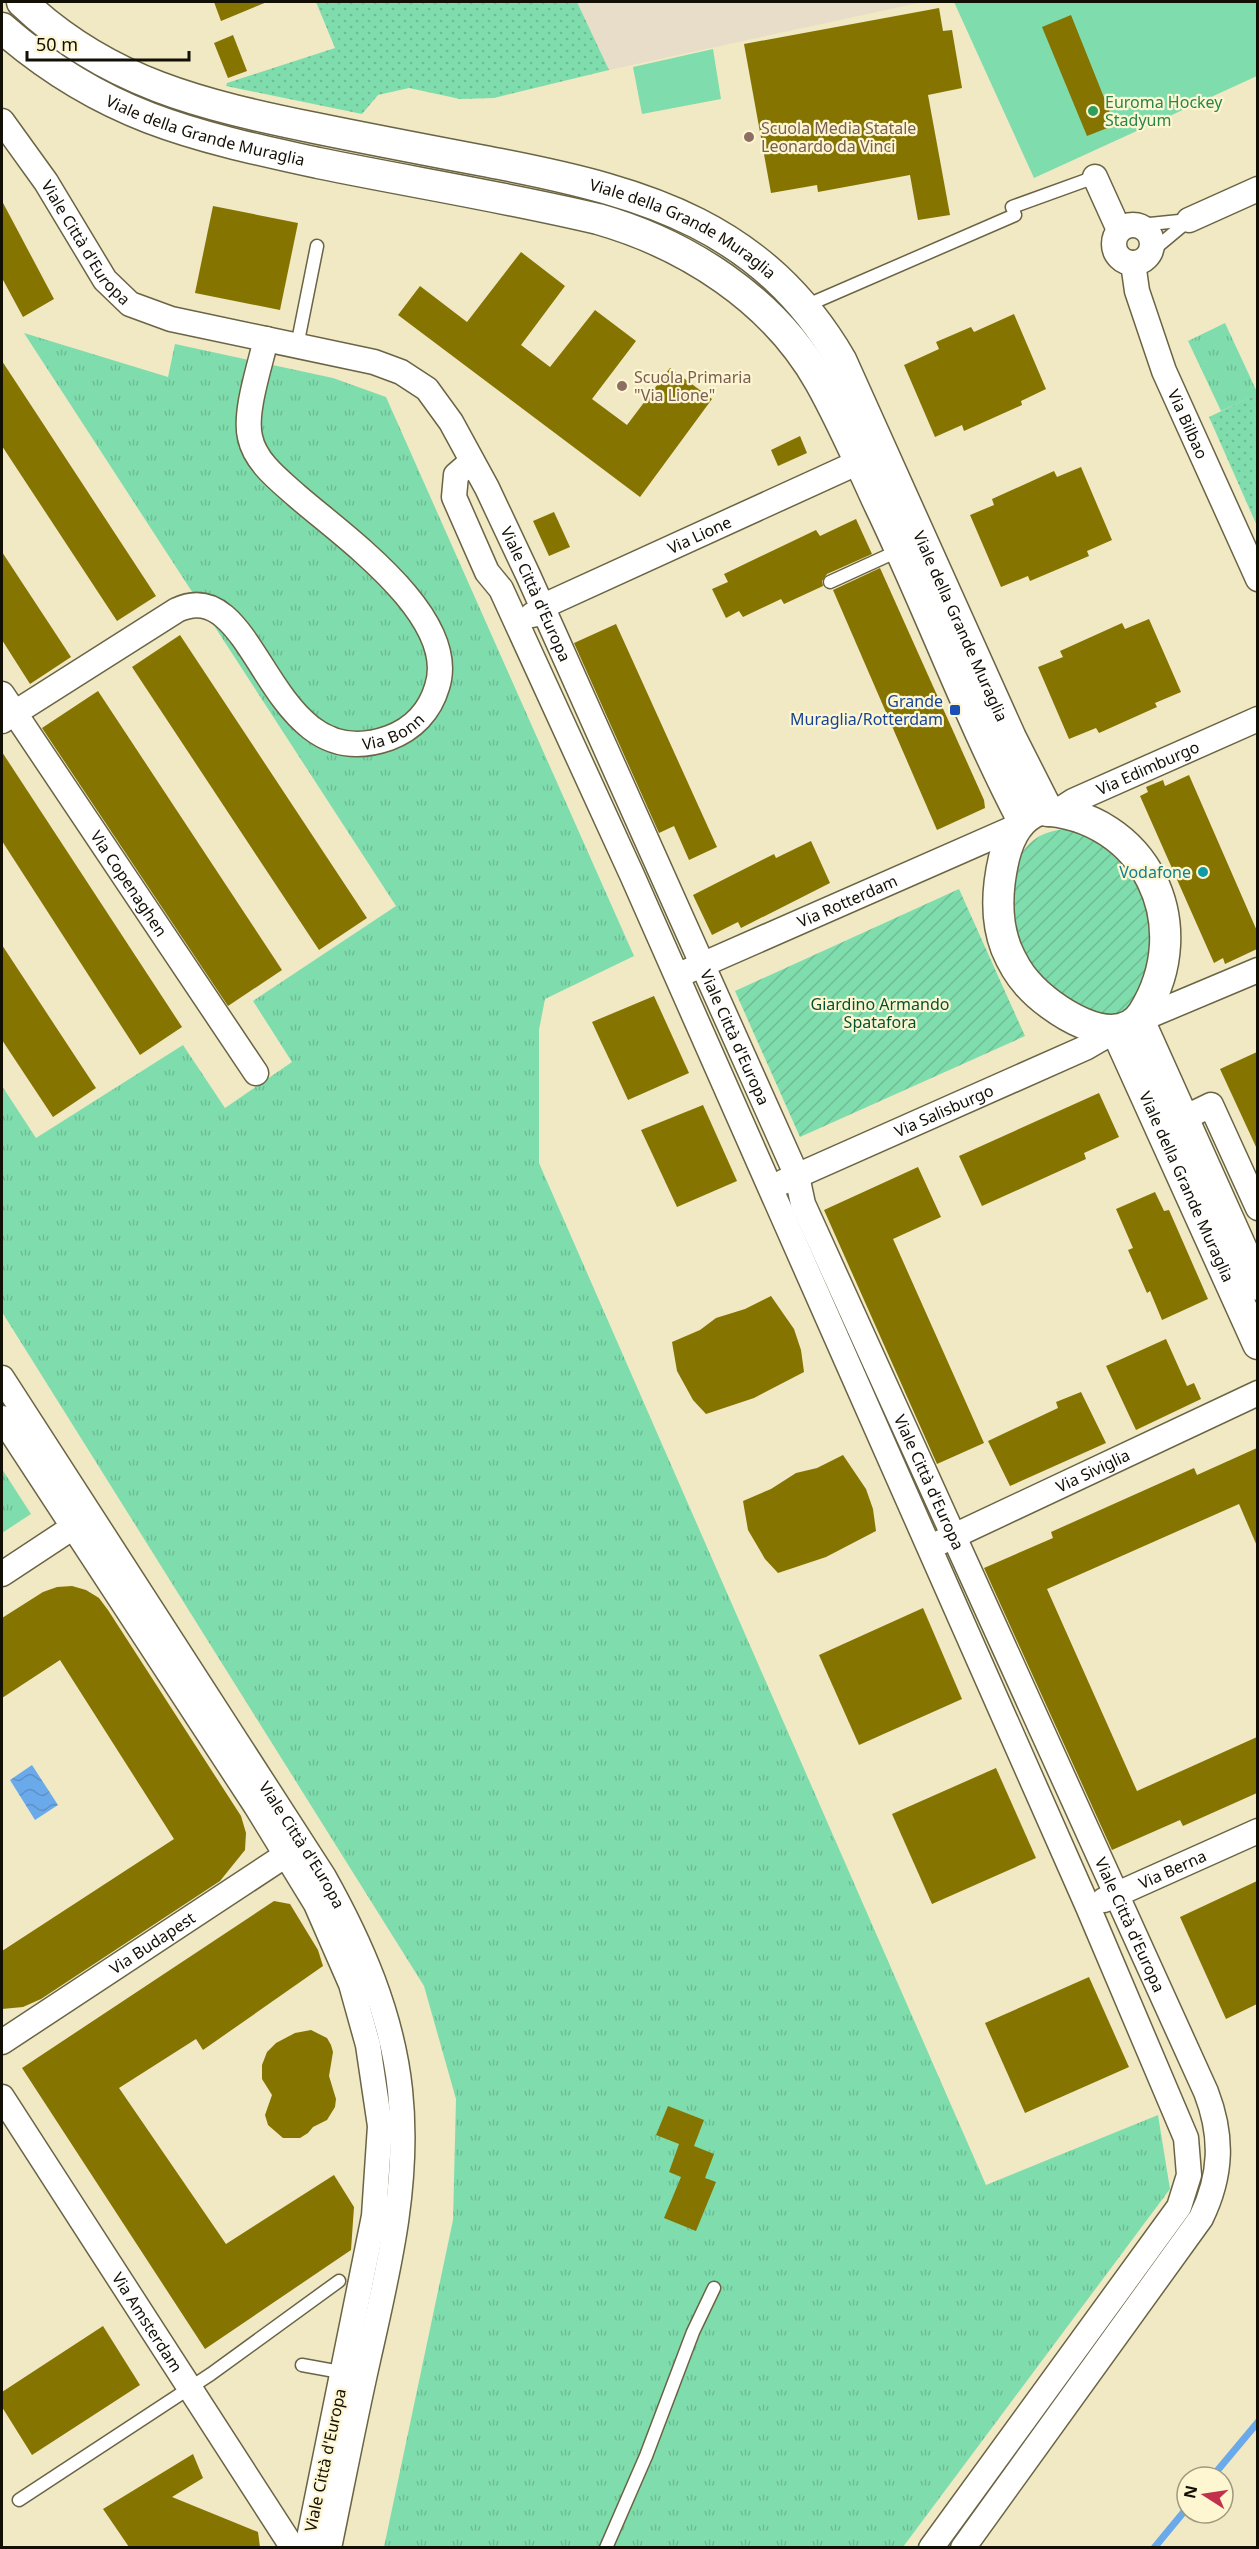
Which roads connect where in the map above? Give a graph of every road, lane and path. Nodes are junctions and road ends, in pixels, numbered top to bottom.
1 (22, 2) edge
2 (2, 28) edge
3 (2, 121) edge
4 (1095, 177) joint
5 (1257, 189) edge
6 (1189, 220) junction
7 (1129, 228) junction
8 (316, 246) dead end
9 (1142, 257) junction
10 (803, 307) junction
11 (266, 339) junction
12 (297, 346) junction
13 (471, 462) junction
14 (859, 462) junction
15 (901, 549) junction
16 (1257, 579) edge
17 (830, 582) dead end
18 (544, 613) junction
19 (514, 618) junction
20 (6, 709) edge
21 (1249, 722) edge
22 (1036, 817) junction
23 (701, 965) junction
24 (1257, 970) edge
25 (676, 976) junction
26 (1127, 1025) junction
27 (256, 1073) dead end
28 (1182, 1119) junction
29 (796, 1176) junction
30 (770, 1188) junction
31 (1257, 1208) edge
32 (1257, 1285) edge
33 (1257, 1344) edge
34 (2, 1378) edge
35 (1257, 1393) edge
36 (2, 1418) edge
37 (81, 1522) junction
38 (952, 1537) junction
39 (928, 1548) junction
40 (2, 1574) edge
41 (1257, 1831) edge
42 (294, 1850) junction
43 (1116, 1894) junction
44 (1088, 1907) junction
45 (2, 2042) edge
46 (2, 2097) edge
47 (339, 2281) dead end
48 (714, 2288) dead end
49 (1086, 2336) junction
50 (1106, 2350) junction
51 (302, 2366) dead end
52 (354, 2374) junction
53 (190, 2388) junction
54 (992, 2462) junction
55 (1015, 2477) junction
56 (19, 2500) dead end
57 (293, 2547) edge
58 (307, 2547) edge
59 (329, 2547) edge
60 (606, 2547) edge
61 (931, 2547) edge
62 (963, 2547) edge

1 - 10 street, Viale della Grande Muraglia
2 - 14 street, Viale della Grande Muraglia
3 - 11 street, Viale Città d'Europa
4 - 7 street
4 - 10 lane
5 - 6 street
6 - 7 lane
6 - 9 lane
7 - 9 street
7 - 9 street
8 - 12 lane
9 - 16 street, Via Bilbao
10 - 22 street, Viale della Grande Muraglia
11 - 12 street, Viale Città d'Europa
11 - 20 street, Via Bonn
12 - 13 street, Viale Città d'Europa
13 - 18 street, Viale Città d'Europa
13 - 19 street, Viale Città d'Europa
14 - 15 street, Viale della Grande Muraglia
14 - 18 street, Via Lione
15 - 17 lane
15 - 22 street, Viale della Grande Muraglia
18 - 19 street
18 - 23 street, Viale Città d'Europa
19 - 25 street, Viale Città d'Europa
20 - 27 street, Via Copenaghen
21 - 22 street, Via Edimburgo
22 - 23 street, Via Rotterdam
22 - 26 street
22 - 26 street
23 - 25 street, Via Rotterdam
23 - 29 street, Viale Città d'Europa
24 - 26 street
25 - 30 street, Viale Città d'Europa
26 - 28 street, Viale della Grande Muraglia
26 - 29 street, Via Salisburgo
26 - 33 street, Viale della Grande Muraglia
28 - 31 street
28 - 32 street, Viale della Grande Muraglia
29 - 30 street, Via Salisburgo
29 - 38 street, Viale Città d'Europa
30 - 39 street, Viale Città d'Europa
34 - 37 street, Viale Città d'Europa
35 - 38 street, Via Siviglia
36 - 37 street, Viale Città d'Europa
37 - 40 street
37 - 42 street, Viale Città d'Europa
38 - 39 street, Via Siviglia
38 - 43 street, Viale Città d'Europa
39 - 44 street, Viale Città d'Europa
41 - 43 street, Via Berna
42 - 45 street, Via Budapest
42 - 52 street, Viale Città d'Europa
43 - 44 street, Via Berna
43 - 50 street, Viale Città d'Europa
44 - 49 street, Viale Città d'Europa
46 - 53 street, Via Amsterdam
47 - 53 lane
48 - 60 lane
49 - 50 lane
49 - 54 street, Viale Città d'Europa
50 - 55 street, Viale Città d'Europa
51 - 52 lane
52 - 58 street, Viale Città d'Europa
52 - 59 street, Viale Città d'Europa
53 - 56 lane
53 - 57 street, Via Amsterdam
54 - 55 lane
54 - 61 street, Viale Città d'Europa
55 - 62 street, Viale Città d'Europa

